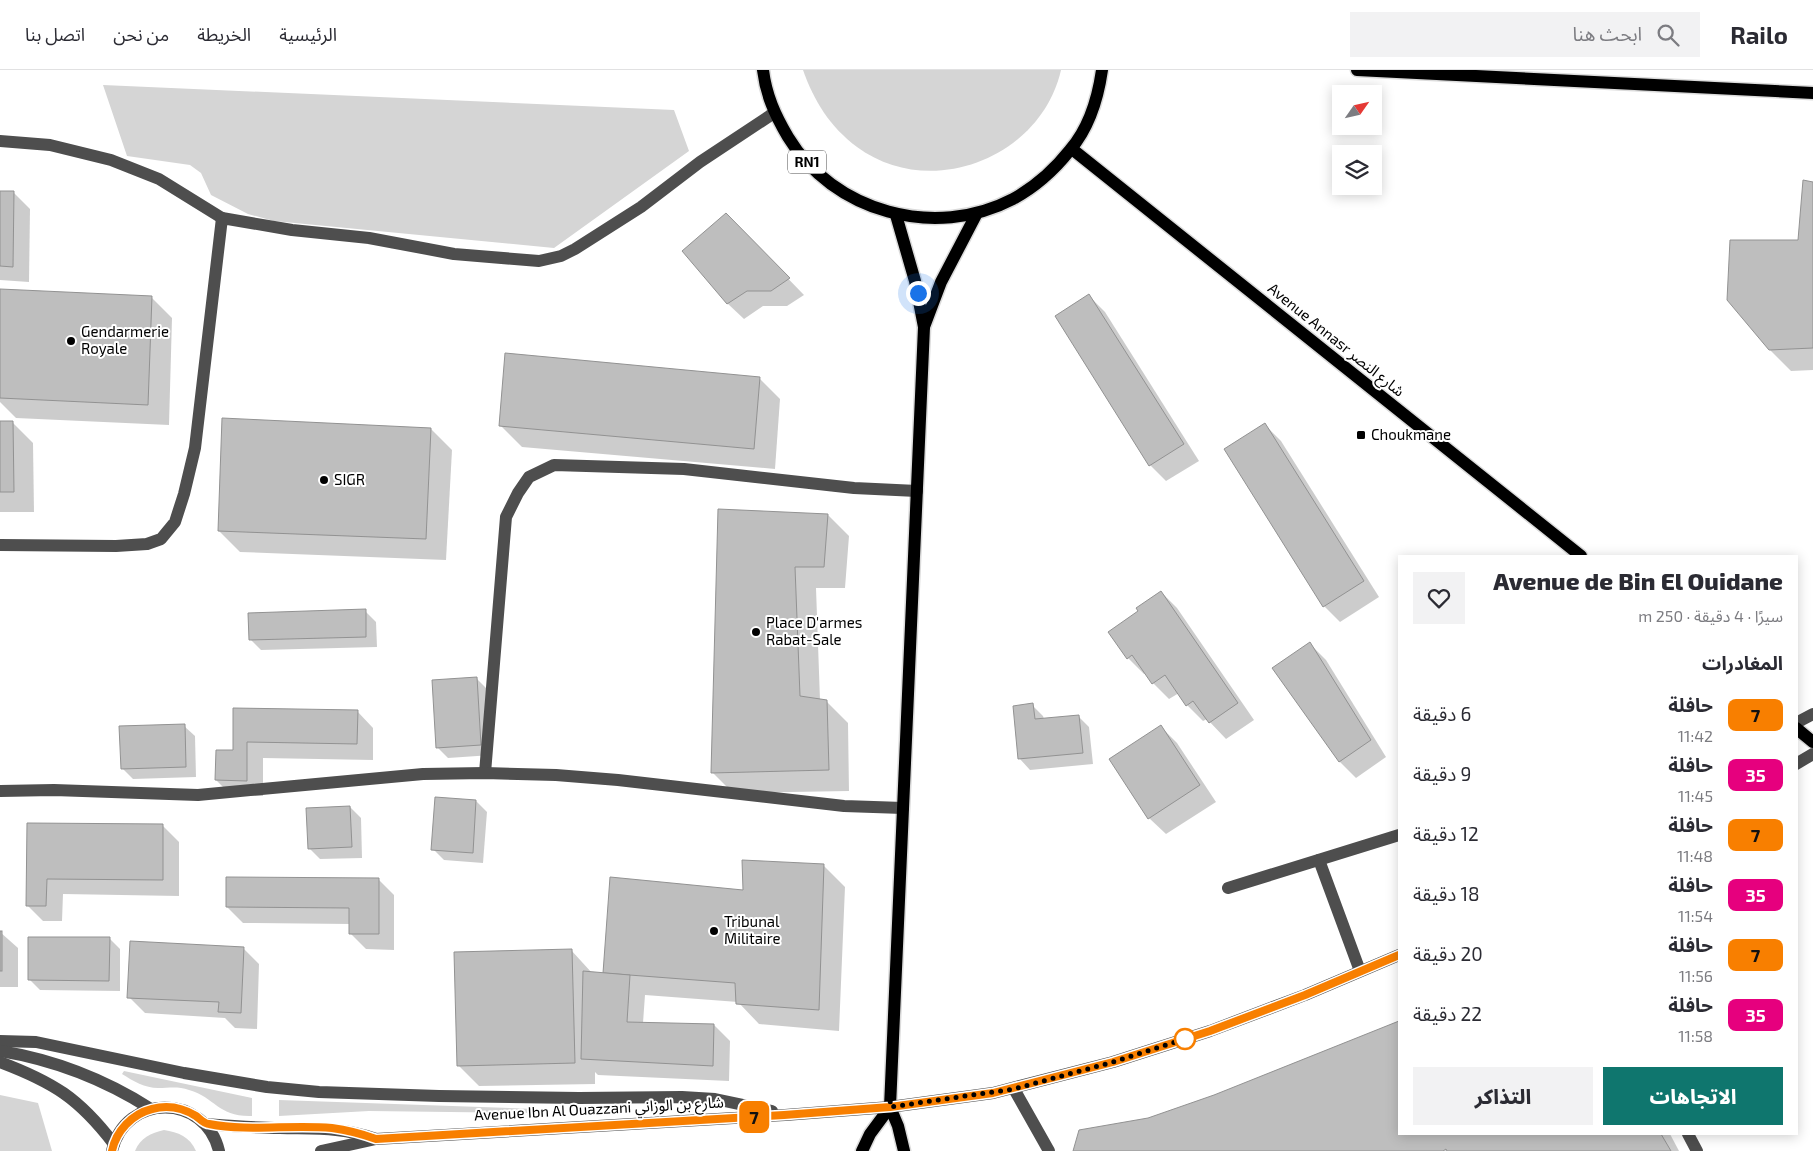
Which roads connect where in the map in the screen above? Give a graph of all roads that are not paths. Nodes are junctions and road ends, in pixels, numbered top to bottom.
1 (762, 70) edge
2 (1102, 70) edge
3 (1357, 70) edge
4 (1813, 92) edge
5 (774, 113) junction
6 (0, 141) edge
7 (1072, 149) junction
8 (977, 213) junction
9 (896, 215) junction
10 (222, 218) junction
11 (924, 327) junction
12 (917, 490) junction
13 (0, 545) edge
14 (1580, 555) edge
15 (1813, 714) edge
16 (1798, 722) edge
17 (1798, 730) edge
18 (1813, 742) edge
19 (1813, 754) edge
20 (1798, 763) edge
21 (485, 773) junction
22 (0, 791) edge
23 (903, 808) junction
24 (1398, 835) edge
25 (1319, 860) junction
26 (1228, 888) dead end
27 (1398, 955) edge
28 (1360, 971) junction
29 (0, 1042) edge
30 (0, 1051) edge
31 (0, 1062) edge
32 (1014, 1089) junction
33 (890, 1107) junction
34 (151, 1109) junction
35 (784, 1115) junction
36 (206, 1124) junction
37 (1689, 1135) edge
38 (376, 1139) junction
39 (113, 1147) edge
40 (219, 1151) edge
41 (320, 1151) edge
42 (862, 1151) edge
43 (904, 1151) edge
44 (1049, 1151) edge
45 (1697, 1151) edge

1 - 5 main road, RN1
2 - 7 main road, RN1
3 - 4 main road
5 - 9 main road, RN1
5 - 10 street
6 - 10 street
7 - 8 main road, RN1
7 - 14 main road, Avenue Annasr شارع النصر
8 - 9 main road, RN1
8 - 11 main road
9 - 11 main road
10 - 13 street
11 - 12 main road
12 - 21 street
12 - 23 main road
15 - 16 street
17 - 18 main road
19 - 20 street
21 - 22 street
21 - 23 street
23 - 33 main road
24 - 25 street
25 - 26 street
25 - 28 street
27 - 28 street, Avenue Ibn Al Ouazzani شارع بن الوزاني
28 - 32 street, Avenue Ibn Al Ouazzani شارع بن الوزاني
29 - 35 street
30 - 34 street
31 - 39 street
32 - 33 street, Avenue Ibn Al Ouazzani شارع بن الوزاني
32 - 44 street
33 - 35 street, Avenue Ibn Al Ouazzani شارع بن الوزاني
33 - 42 main road
33 - 43 main road
34 - 36 street
34 - 39 street
35 - 38 street, Avenue Ibn Al Ouazzani شارع بن الوزاني
36 - 38 street, Avenue Ibn Al Ouazzani شارع بن الوزاني
36 - 40 street
37 - 45 street
38 - 41 street, Avenue Ibn Al Ouazzani شارع بن الوزاني

